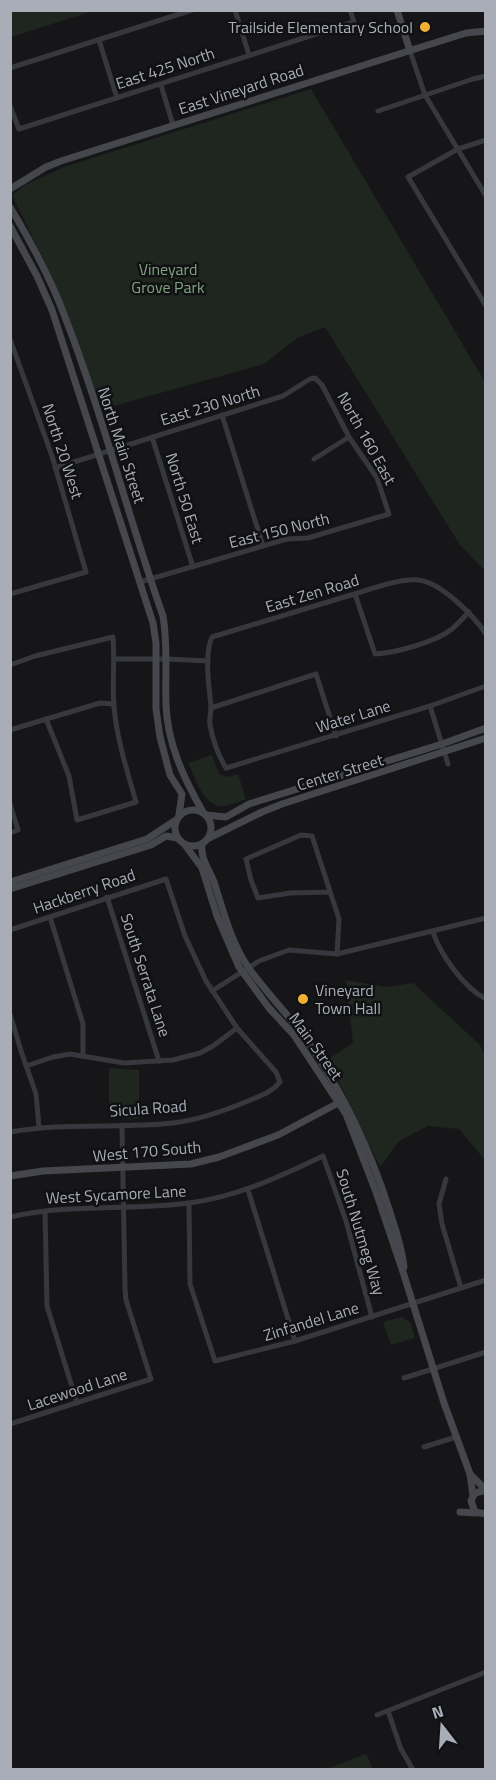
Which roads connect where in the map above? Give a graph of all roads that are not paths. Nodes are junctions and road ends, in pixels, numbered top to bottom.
1 (192, 10) edge
2 (235, 10) edge
3 (350, 10) edge
4 (397, 10) edge
5 (486, 31) edge
6 (99, 40) junction
7 (410, 51) junction
8 (249, 55) junction
9 (10, 68) edge
10 (486, 76) edge
11 (161, 85) junction
12 (425, 95) junction
13 (117, 98) junction
14 (10, 106) edge
15 (378, 111) dead end
16 (173, 125) junction
17 (486, 140) edge
18 (458, 149) junction
19 (10, 189) edge
20 (486, 196) edge
21 (10, 207) edge
22 (10, 226) edge
23 (486, 306) edge
24 (10, 339) edge
25 (315, 378) joint
26 (222, 415) junction
27 (152, 437) junction
28 (349, 437) junction
29 (110, 450) junction
30 (99, 453) junction
31 (314, 459) dead end
32 (56, 468) junction
33 (389, 514) joint
34 (263, 546) junction
35 (193, 567) junction
36 (150, 579) junction
37 (140, 582) junction
38 (10, 594) edge
39 (355, 594) junction
40 (469, 612) junction
41 (486, 634) edge
42 (115, 659) junction
43 (156, 659) junction
44 (166, 659) junction
45 (208, 661) junction
46 (10, 665) edge
47 (486, 686) edge
48 (114, 704) junction
49 (430, 706) junction
50 (211, 708) junction
51 (46, 719) junction
52 (486, 728) edge
53 (10, 730) edge
54 (336, 736) junction
55 (486, 738) edge
56 (441, 744) junction
57 (444, 753) junction
58 (448, 764) dead end
59 (10, 804) edge
60 (205, 814) junction
61 (178, 818) junction
62 (10, 833) edge
63 (177, 838) junction
64 (204, 842) junction
65 (185, 844) junction
66 (10, 882) edge
67 (10, 889) edge
68 (330, 892) junction
69 (107, 897) junction
70 (50, 917) junction
71 (486, 918) edge
72 (10, 930) edge
73 (433, 932) junction
74 (337, 954) junction
75 (246, 970) junction
76 (212, 991) junction
77 (486, 999) edge
78 (10, 1014) edge
79 (237, 1028) junction
80 (83, 1055) junction
81 (159, 1061) junction
82 (26, 1066) junction
83 (342, 1101) junction
84 (122, 1125) junction
85 (39, 1127) junction
86 (10, 1132) edge
87 (323, 1156) joint
88 (123, 1168) junction
89 (10, 1176) edge
90 (446, 1179) dead end
91 (248, 1190) junction
92 (189, 1203) junction
93 (123, 1208) junction
94 (45, 1211) junction
95 (10, 1217) edge
96 (486, 1280) edge
97 (461, 1288) junction
98 (413, 1304) junction
99 (372, 1317) junction
100 (295, 1341) junction
101 (486, 1352) edge
102 (433, 1368) junction
103 (404, 1378) dead end
104 (77, 1403) junction
105 (10, 1424) edge
106 (456, 1437) junction
107 (424, 1448) dead end
108 (470, 1474) junction
109 (486, 1490) edge
110 (472, 1498) junction
111 (481, 1514) edge
112 (486, 1521) edge
113 (486, 1672) edge
114 (388, 1711) junction
115 (376, 1715) dead end
116 (413, 1770) edge

1 - 6 street
2 - 8 street
3 - 8 street, East 425 North
4 - 7 street
5 - 7 street, East Vineyard Road
6 - 9 street
6 - 13 street
7 - 12 street
7 - 16 street, East Vineyard Road
8 - 11 street, East 425 North
10 - 12 street
11 - 13 street, East 425 North
11 - 16 street
12 - 15 street
12 - 18 street
13 - 14 street, East 425 North
16 - 19 street, East Vineyard Road
17 - 18 street
18 - 20 street
18 - 23 street
21 - 29 street, North Main Street
22 - 30 street, North Main Street
24 - 32 street, North 20 West
25 - 26 street, East 230 North
25 - 28 street, North 160 East
26 - 27 street, East 230 North
26 - 34 street
27 - 29 street, East 230 North
27 - 35 street, North 50 East
28 - 31 street
28 - 33 street, North 160 East
29 - 30 street, East 230 North
29 - 36 street, North Main Street
30 - 32 street, East 230 North
30 - 37 street, North Main Street
32 - 38 street, North 20 West
33 - 34 street, East 150 North
34 - 35 street, East 150 North
35 - 36 street, East 150 North
36 - 37 street, East 150 North
36 - 44 street, North Main Street
37 - 43 street, North Main Street
39 - 40 street, East Zen Road
39 - 40 street
39 - 45 street, East Zen Road
40 - 41 street
42 - 43 street
42 - 46 street
42 - 48 street
43 - 44 street
43 - 61 street, North Main Street
44 - 45 street
44 - 60 street, North Main Street
45 - 50 street
47 - 49 street, Water Lane
48 - 51 street
48 - 51 street
49 - 54 street, Water Lane
49 - 56 street
50 - 54 street
50 - 54 street, Water Lane
51 - 53 street
52 - 56 street, Center Street
55 - 57 street, Center Street
56 - 57 street
56 - 60 street, Center Street
57 - 58 street
57 - 64 street, Center Street
59 - 62 street
60 - 61 street
60 - 64 street
61 - 63 street
61 - 66 street
63 - 65 street
63 - 67 street
64 - 65 street
64 - 75 street, Main Street
65 - 75 street, Main Street
68 - 68 street
68 - 74 street
69 - 70 street, Hackberry Road
69 - 76 street, Hackberry Road
69 - 81 street, South Serrata Lane
70 - 72 street, Hackberry Road
70 - 80 street
71 - 73 street
73 - 74 street
73 - 77 street
74 - 75 street
75 - 76 street
75 - 83 street, Main Street
76 - 79 street
78 - 82 street
79 - 81 street
79 - 84 street, Sicula Road
80 - 81 street
80 - 82 street
82 - 85 street
83 - 88 street, West 170 South
83 - 98 street, Main Street
84 - 85 street, Sicula Road
84 - 88 street
85 - 86 street, Sicula Road
87 - 91 street, West Sycamore Lane
87 - 99 street, South Nutmeg Way
88 - 89 street, West 170 South
88 - 93 street
90 - 97 street
91 - 92 street, West Sycamore Lane
91 - 100 street
92 - 93 street, West Sycamore Lane
92 - 100 street, Zinfandel Lane
93 - 94 street, West Sycamore Lane
93 - 104 street, Lacewood Lane
94 - 95 street, West Sycamore Lane
94 - 104 street
96 - 97 street, Zinfandel Lane
97 - 98 street, Zinfandel Lane
98 - 99 street, Zinfandel Lane
98 - 102 street, Main Street
99 - 100 street, Zinfandel Lane
101 - 102 street
102 - 103 street
102 - 106 street, Main Street
104 - 105 street, Lacewood Lane
106 - 107 street
106 - 108 street, Main Street
108 - 109 street, Main Street
108 - 110 street, Main Street
109 - 110 street
110 - 111 street
110 - 111 street
111 - 112 street
113 - 114 street
114 - 115 street
114 - 116 street

